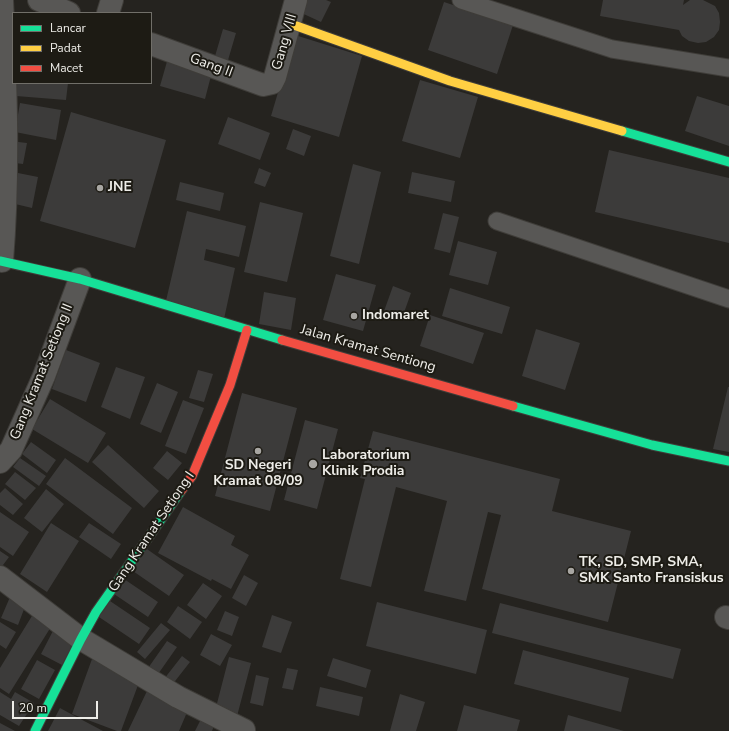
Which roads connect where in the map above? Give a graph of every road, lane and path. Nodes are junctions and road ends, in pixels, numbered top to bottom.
1 (2, 0) edge
2 (40, 0) edge
3 (112, 0) edge
4 (296, 0) edge
5 (460, 0) edge
6 (67, 12) edge
7 (108, 12) edge
8 (290, 24) junction
9 (152, 44) edge
10 (729, 68) edge
11 (272, 83) joint
12 (729, 162) edge
13 (497, 221) dead end
14 (1, 261) edge
15 (80, 279) junction
16 (729, 299) edge
17 (247, 330) junction
18 (729, 461) edge
19 (0, 462) edge
20 (0, 577) edge
21 (81, 639) junction
22 (244, 730) dead end
23 (35, 731) edge

1 - 14 street
2 - 6 street
3 - 7 street
4 - 8 street, Gang VIII
5 - 10 lane
8 - 11 street, Gang VIII
8 - 12 street
9 - 11 street, Gang II
13 - 16 lane
14 - 15 street, Jalan Kramat Sentiong
15 - 17 street, Jalan Kramat Sentiong
15 - 19 street, Gang Kramat Setiong II
17 - 18 street, Jalan Kramat Sentiong
17 - 21 street, Gang Kramat Setiong I
20 - 21 street
21 - 22 street
21 - 23 street, Gang Kramat Setiong I

